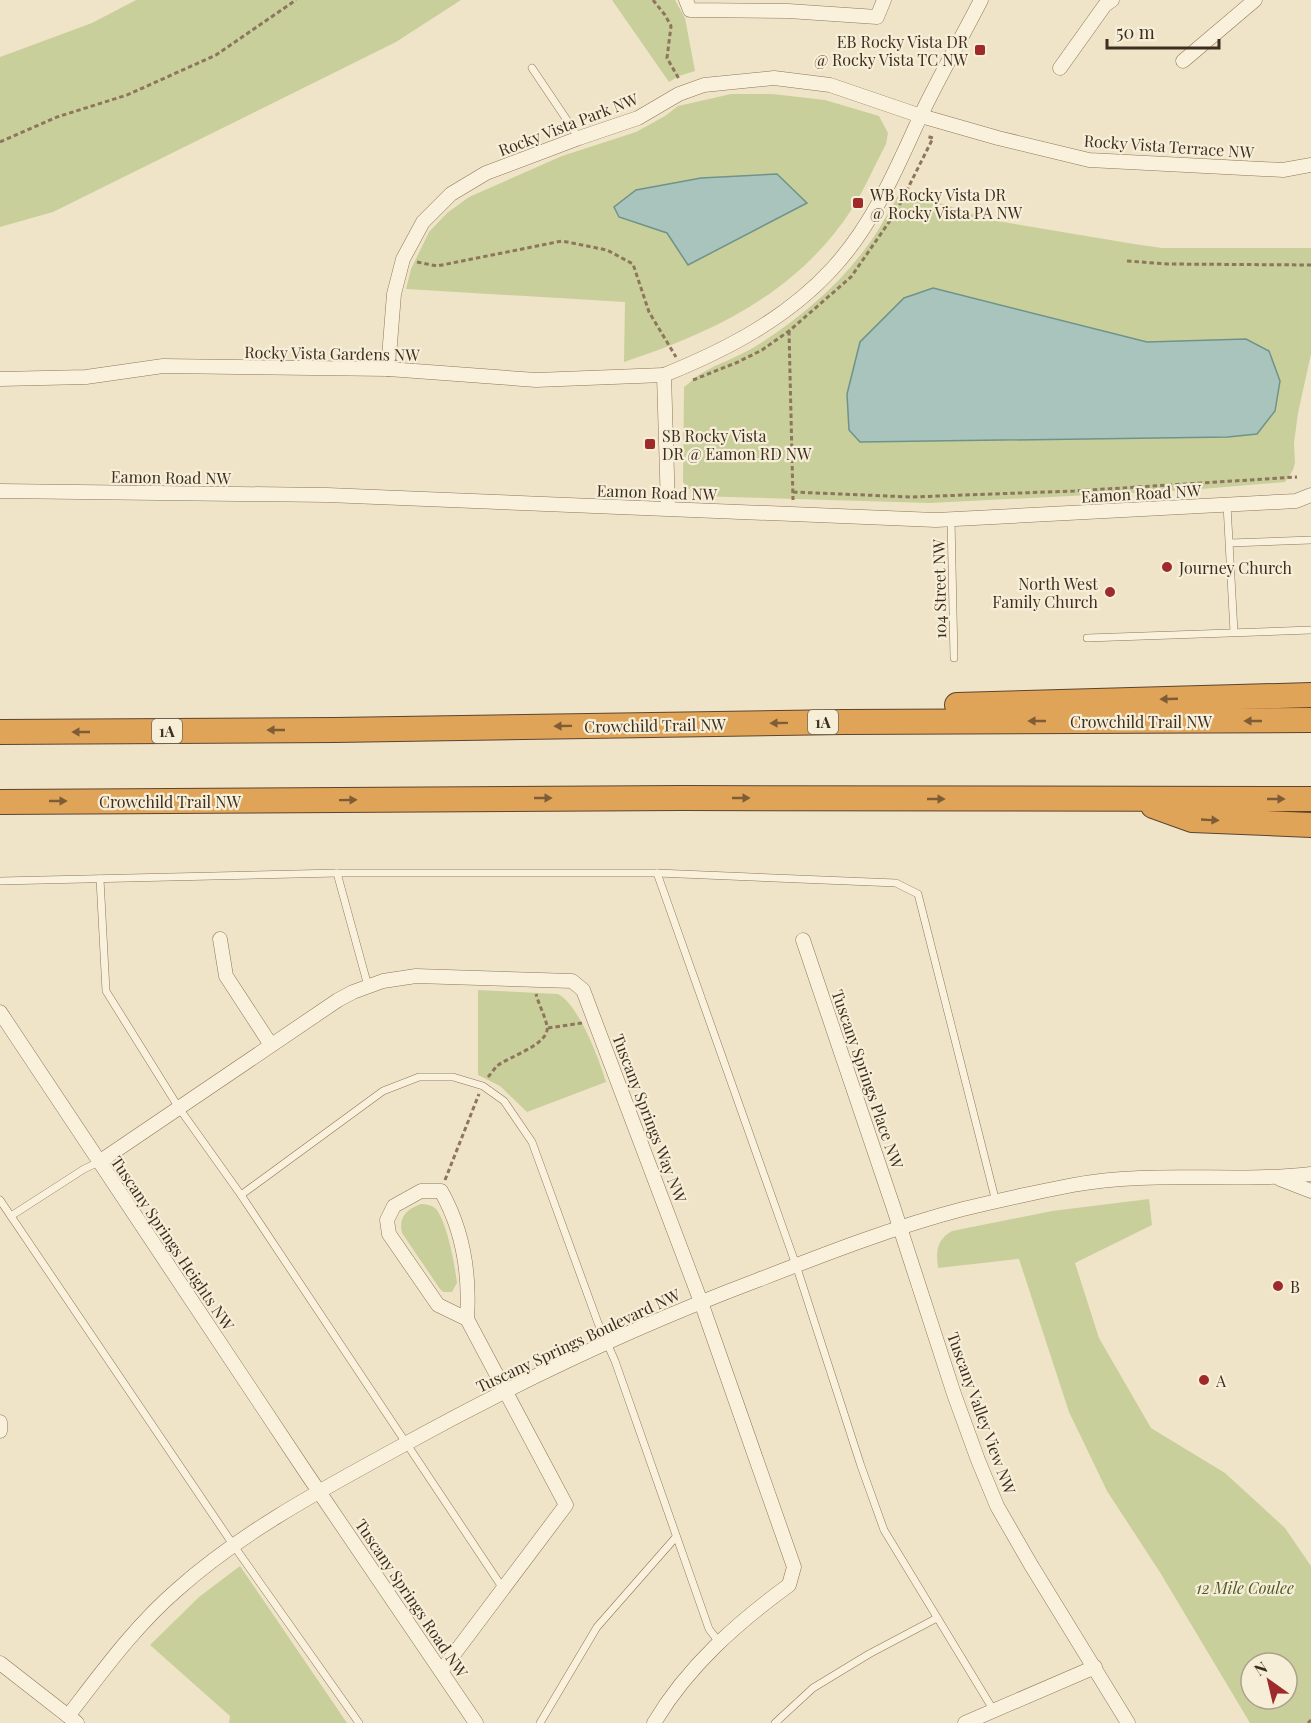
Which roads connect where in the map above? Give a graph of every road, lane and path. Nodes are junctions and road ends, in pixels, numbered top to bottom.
1 (296, 0) edge
2 (653, 0) edge
3 (686, 0) edge
4 (884, 0) edge
5 (981, 0) edge
6 (1255, 0) edge
7 (1106, 2) edge
8 (1183, 61) dead end
9 (532, 68) dead end
10 (1060, 68) dead end
11 (675, 84) dead end
12 (921, 116) junction
13 (579, 138) junction
14 (0, 142) edge
15 (1311, 165) edge
16 (403, 259) junction
17 (1127, 261) dead end
18 (1311, 265) edge
19 (789, 331) dead end
20 (683, 367) junction
21 (388, 369) junction
22 (664, 375) junction
23 (0, 379) edge
24 (1296, 477) dead end
25 (0, 491) edge
26 (793, 492) junction
27 (1311, 495) edge
28 (1227, 505) junction
29 (668, 508) junction
30 (794, 514) junction
31 (951, 519) junction
32 (1311, 540) edge
33 (1230, 543) junction
34 (1311, 630) edge
35 (1234, 632) junction
36 (1087, 638) dead end
37 (954, 658) dead end
38 (1311, 695) edge
39 (1311, 720) edge
40 (844, 722) junction
41 (0, 732) edge
42 (1311, 799) edge
43 (1134, 800) junction
44 (0, 802) edge
45 (1311, 825) edge
46 (338, 873) junction
47 (657, 873) junction
48 (100, 879) junction
49 (0, 881) edge
50 (220, 939) dead end
51 (803, 940) dead end
52 (536, 980) junction
53 (368, 986) junction
54 (0, 1012) edge
55 (595, 1021) junction
56 (548, 1028) junction
57 (271, 1045) junction
58 (483, 1086) junction
59 (179, 1108) junction
60 (99, 1162) junction
61 (1311, 1174) edge
62 (1278, 1178) junction
63 (441, 1191) junction
64 (1311, 1191) edge
65 (241, 1196) junction
66 (0, 1200) edge
67 (996, 1202) junction
68 (11, 1216) junction
69 (901, 1228) junction
70 (796, 1265) junction
71 (701, 1302) junction
72 (467, 1319) junction
73 (607, 1343) junction
74 (503, 1391) junction
75 (0, 1422) edge
76 (0, 1431) edge
77 (405, 1443) junction
78 (319, 1492) junction
79 (676, 1537) junction
80 (234, 1546) junction
81 (504, 1590) junction
82 (938, 1618) junction
83 (719, 1641) junction
84 (0, 1663) edge
85 (1095, 1667) junction
86 (442, 1670) junction
87 (994, 1711) junction
88 (72, 1719) edge
89 (359, 1723) edge
90 (476, 1723) edge
91 (540, 1723) edge
92 (654, 1723) edge
93 (775, 1723) edge
94 (965, 1723) edge
95 (1128, 1723) edge

1 - 14 path
2 - 11 path
3 - 4 street
5 - 12 street
6 - 8 street
7 - 10 street
9 - 13 lane
12 - 13 street, Rocky Vista Park NW
12 - 15 street, Rocky Vista Terrace NW
12 - 20 street
13 - 16 street, Rocky Vista Park NW
16 - 20 path
16 - 21 street, Rocky Vista Park NW
17 - 18 path
19 - 26 path
20 - 22 street
21 - 22 street, Rocky Vista Gardens NW
21 - 23 street, Rocky Vista Gardens NW
22 - 29 street
24 - 26 path
25 - 29 street, Eamon Road NW
26 - 30 path
27 - 28 street, Eamon Road NW
28 - 31 street, Eamon Road NW
28 - 33 lane
29 - 30 street, Eamon Road NW
30 - 31 street, Eamon Road NW
31 - 37 lane, 104 Street NW
32 - 33 lane
33 - 35 lane
34 - 35 lane
35 - 36 lane
38 -> 40 highway
39 -> 40 highway, Crowchild Trail NW / 1A
40 -> 41 highway, Crowchild Trail NW / 1A
43 -> 42 highway, Crowchild Trail NW
44 -> 43 highway, Crowchild Trail NW
43 -> 45 highway
46 - 47 lane
46 - 48 lane
46 - 53 lane
47 - 67 lane
47 - 70 lane
48 - 49 lane
48 - 59 lane
50 - 57 street
51 - 69 street, Tuscany Springs Place NW
52 - 53 street, Tuscany Springs Way NW
52 - 55 street, Tuscany Springs Way NW
52 - 56 path
53 - 57 street, Tuscany Springs Way NW
54 - 60 street, Tuscany Springs Heights NW
55 - 56 path
55 - 71 street, Tuscany Springs Way NW
56 - 58 path
57 - 59 street, Tuscany Springs Way NW
58 - 63 path
58 - 65 lane
58 - 73 lane
59 - 60 street, Tuscany Springs Way NW
59 - 65 lane
60 - 68 lane
60 - 78 street, Tuscany Springs Heights NW
61 - 62 street, Tuscany Springs Boulevard NW
62 - 64 street, Tuscany Springs Boulevard NW
62 - 67 street, Tuscany Springs Boulevard NW
63 - 72 street
63 - 72 street
65 - 77 lane
66 - 68 lane
67 - 69 street, Tuscany Springs Boulevard NW
68 - 80 lane
69 - 70 street, Tuscany Springs Boulevard NW
69 - 85 street, Tuscany Valley View NW
70 - 71 street, Tuscany Springs Boulevard NW
70 - 82 lane
71 - 73 street, Tuscany Springs Boulevard NW
71 - 83 street, Tuscany Springs Way NW
72 - 74 street
73 - 74 street, Tuscany Springs Boulevard NW
73 - 79 lane
74 - 77 street, Tuscany Springs Boulevard NW
74 - 81 street
75 - 76 street
77 - 78 street, Tuscany Springs Boulevard NW
77 - 81 lane
78 - 80 street, Tuscany Springs Boulevard NW
78 - 86 street, Tuscany Springs Road NW
79 - 83 lane
79 - 91 lane
80 - 88 street, Tuscany Springs Boulevard NW
80 - 89 lane
81 - 86 street
82 - 87 lane
82 - 93 lane
83 - 92 street, Tuscany Springs Way NW
84 - 88 street, Tuscany Springs Boulevard NW
85 - 87 street
85 - 95 street, Tuscany Valley View NW
86 - 90 street, Tuscany Springs Road NW
87 - 94 street

